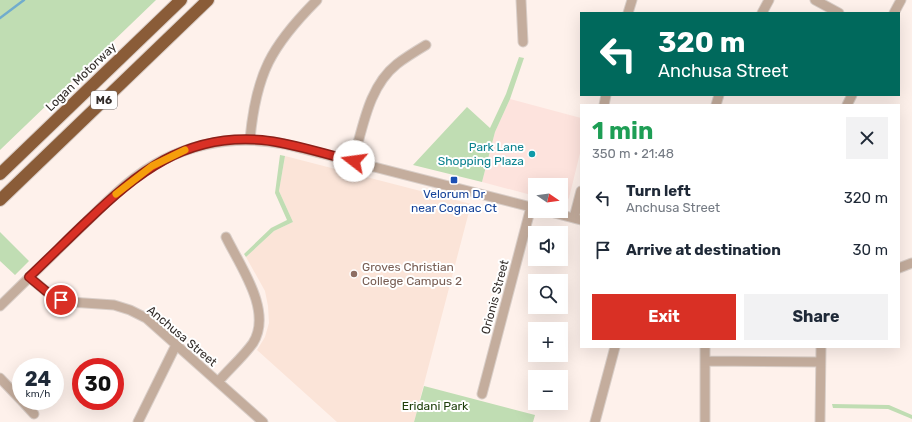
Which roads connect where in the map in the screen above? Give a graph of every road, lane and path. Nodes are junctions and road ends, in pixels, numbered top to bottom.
1 (181, 0) edge
2 (208, 0) edge
3 (317, 0) edge
4 (520, 0) edge
5 (632, 0) edge
6 (769, 0) edge
7 (815, 0) edge
8 (901, 0) edge
9 (628, 12) edge
10 (763, 12) edge
11 (837, 12) edge
12 (895, 12) edge
13 (523, 42) dead end
14 (426, 45) dead end
15 (250, 139) junction
16 (354, 161) junction
17 (0, 174) edge
18 (0, 200) edge
19 (580, 200) edge
20 (528, 207) edge
21 (568, 216) edge
22 (530, 218) edge
23 (578, 219) edge
24 (226, 238) dead end
25 (912, 262) edge
26 (900, 268) edge
27 (29, 277) junction
28 (0, 306) edge
29 (176, 345) junction
30 (615, 348) edge
31 (705, 348) edge
32 (821, 348) edge
33 (705, 361) junction
34 (820, 362) junction
35 (0, 378) edge
36 (218, 382) junction
37 (12, 391) edge
38 (482, 394) dead end
39 (30, 410) edge
40 (34, 414) dead end
41 (138, 422) edge
42 (263, 422) edge
43 (595, 422) edge
44 (705, 422) edge
45 (820, 422) edge

1 - 17 highway, Logan Motorway / M6
2 - 18 highway, M6
3 - 15 street
4 - 13 street
5 - 9 street
6 - 10 street
7 - 11 street
8 - 12 street
14 - 16 street
15 - 16 street
15 - 27 street
16 - 20 street
19 - 23 street
21 - 23 street
22 - 38 street, Orionis Street
24 - 36 street
25 - 26 street
27 - 28 street
27 - 29 street, Anchusa Street
29 - 36 street, Anchusa Street
29 - 41 street
30 - 43 street
31 - 33 street
32 - 34 street
33 - 34 street
33 - 44 street
34 - 45 street
35 - 37 street
36 - 42 street, Anchusa Street
39 - 40 street

